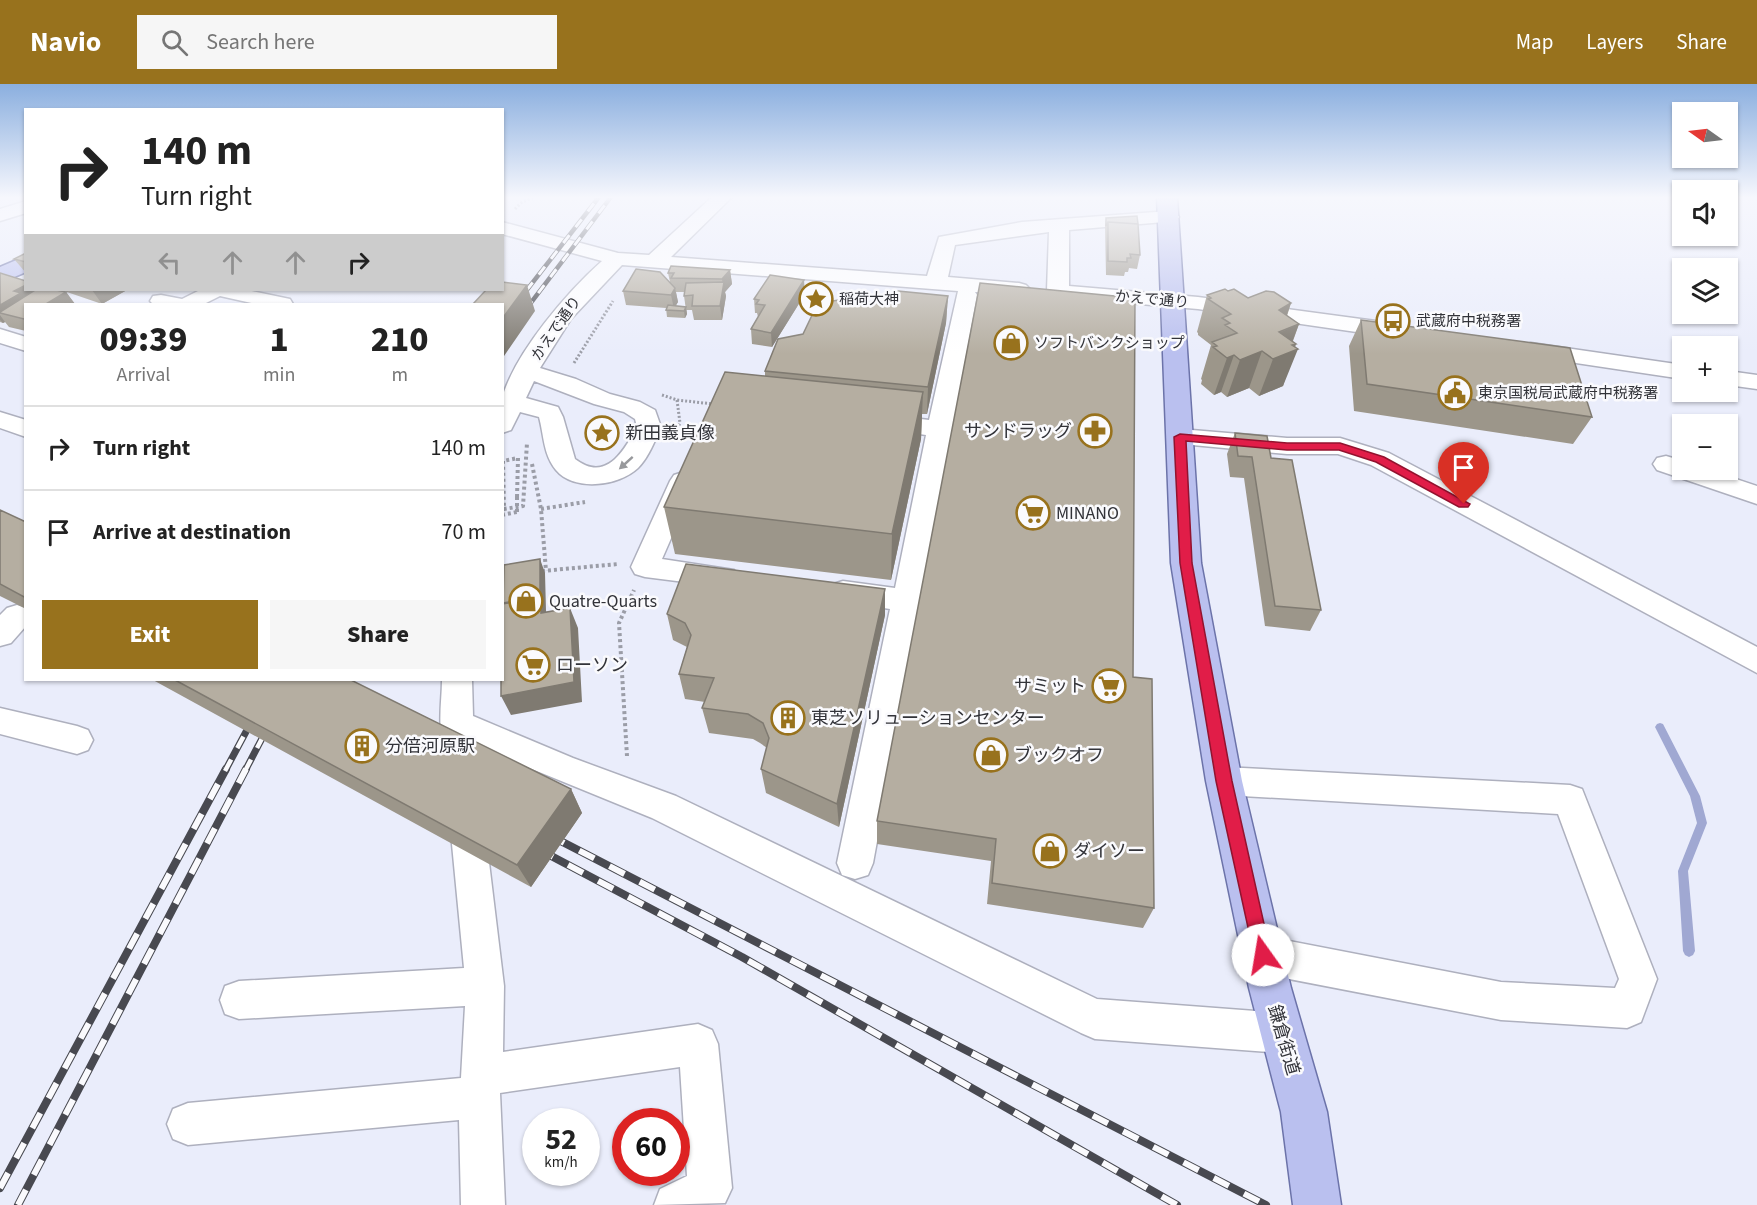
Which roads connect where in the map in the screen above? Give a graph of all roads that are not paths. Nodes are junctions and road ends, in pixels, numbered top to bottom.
1 (581, 249) edge
2 (668, 249) edge
3 (944, 249) edge
4 (1059, 249) edge
5 (1171, 249) edge
6 (617, 259) junction
7 (24, 263) edge
8 (653, 263) junction
9 (0, 276) edge
10 (936, 283) junction
11 (213, 291) edge
12 (225, 291) edge
13 (1058, 291) junction
14 (966, 295) dead end
15 (1174, 301) junction
16 (191, 303) edge
17 (278, 303) edge
18 (1423, 335) edge
19 (0, 336) edge
20 (24, 343) edge
21 (1506, 347) edge
22 (1672, 370) edge
23 (526, 371) junction
24 (1738, 379) edge
25 (1757, 382) edge
26 (602, 399) junction
27 (512, 402) junction
28 (0, 420) edge
29 (858, 420) edge
30 (555, 424) junction
31 (24, 428) edge
32 (941, 429) junction
33 (511, 432) edge
34 (1180, 437) junction
35 (693, 458) edge
36 (1666, 464) dead end
37 (1757, 495) edge
38 (747, 580) edge
39 (816, 588) edge
40 (907, 600) junction
41 (1757, 660) edge
42 (457, 681) edge
43 (0, 721) edge
44 (456, 723) junction
45 (77, 740) dead end
46 (1224, 781) junction
47 (855, 863) dead end
48 (1263, 955) junction
49 (485, 986) junction
50 (239, 1000) dead end
51 (1283, 1033) junction
52 (480, 1086) junction
53 (188, 1124) dead end
54 (699, 1199) edge
55 (483, 1205) edge
56 (1317, 1205) edge

1 - 6 street
2 - 8 street
3 - 10 street
4 - 13 street
5 - 15 main road, 鎌倉街道
6 - 8 street, かえで通り
6 - 23 street, かえで通り
7 - 9 main road
8 - 10 street, かえで通り
10 - 13 street, かえで通り
11 - 16 street
12 - 17 street
13 - 15 street, かえで通り
14 - 32 street
15 - 18 street, かえで通り
15 - 34 main road, 鎌倉街道
19 - 20 street
21 - 22 street
23 - 26 street
23 - 27 street, かえで通り
24 - 25 street
26 - 30 street
26 -> 30 street
27 - 30 street
27 - 33 street, かえで通り
28 - 31 street
29 - 32 street
32 - 40 street
34 - 41 street
34 - 46 main road, 鎌倉街道
35 - 38 street
36 - 37 street
39 - 40 street
40 - 47 street
42 - 44 street
43 - 45 street
44 - 49 street
44 - 51 street
46 - 48 main road, 鎌倉街道
46 - 48 street
48 - 51 main road, 鎌倉街道
49 - 50 street
49 - 52 street
51 - 56 main road, 鎌倉街道
52 - 53 street
52 - 54 street
52 - 55 street

